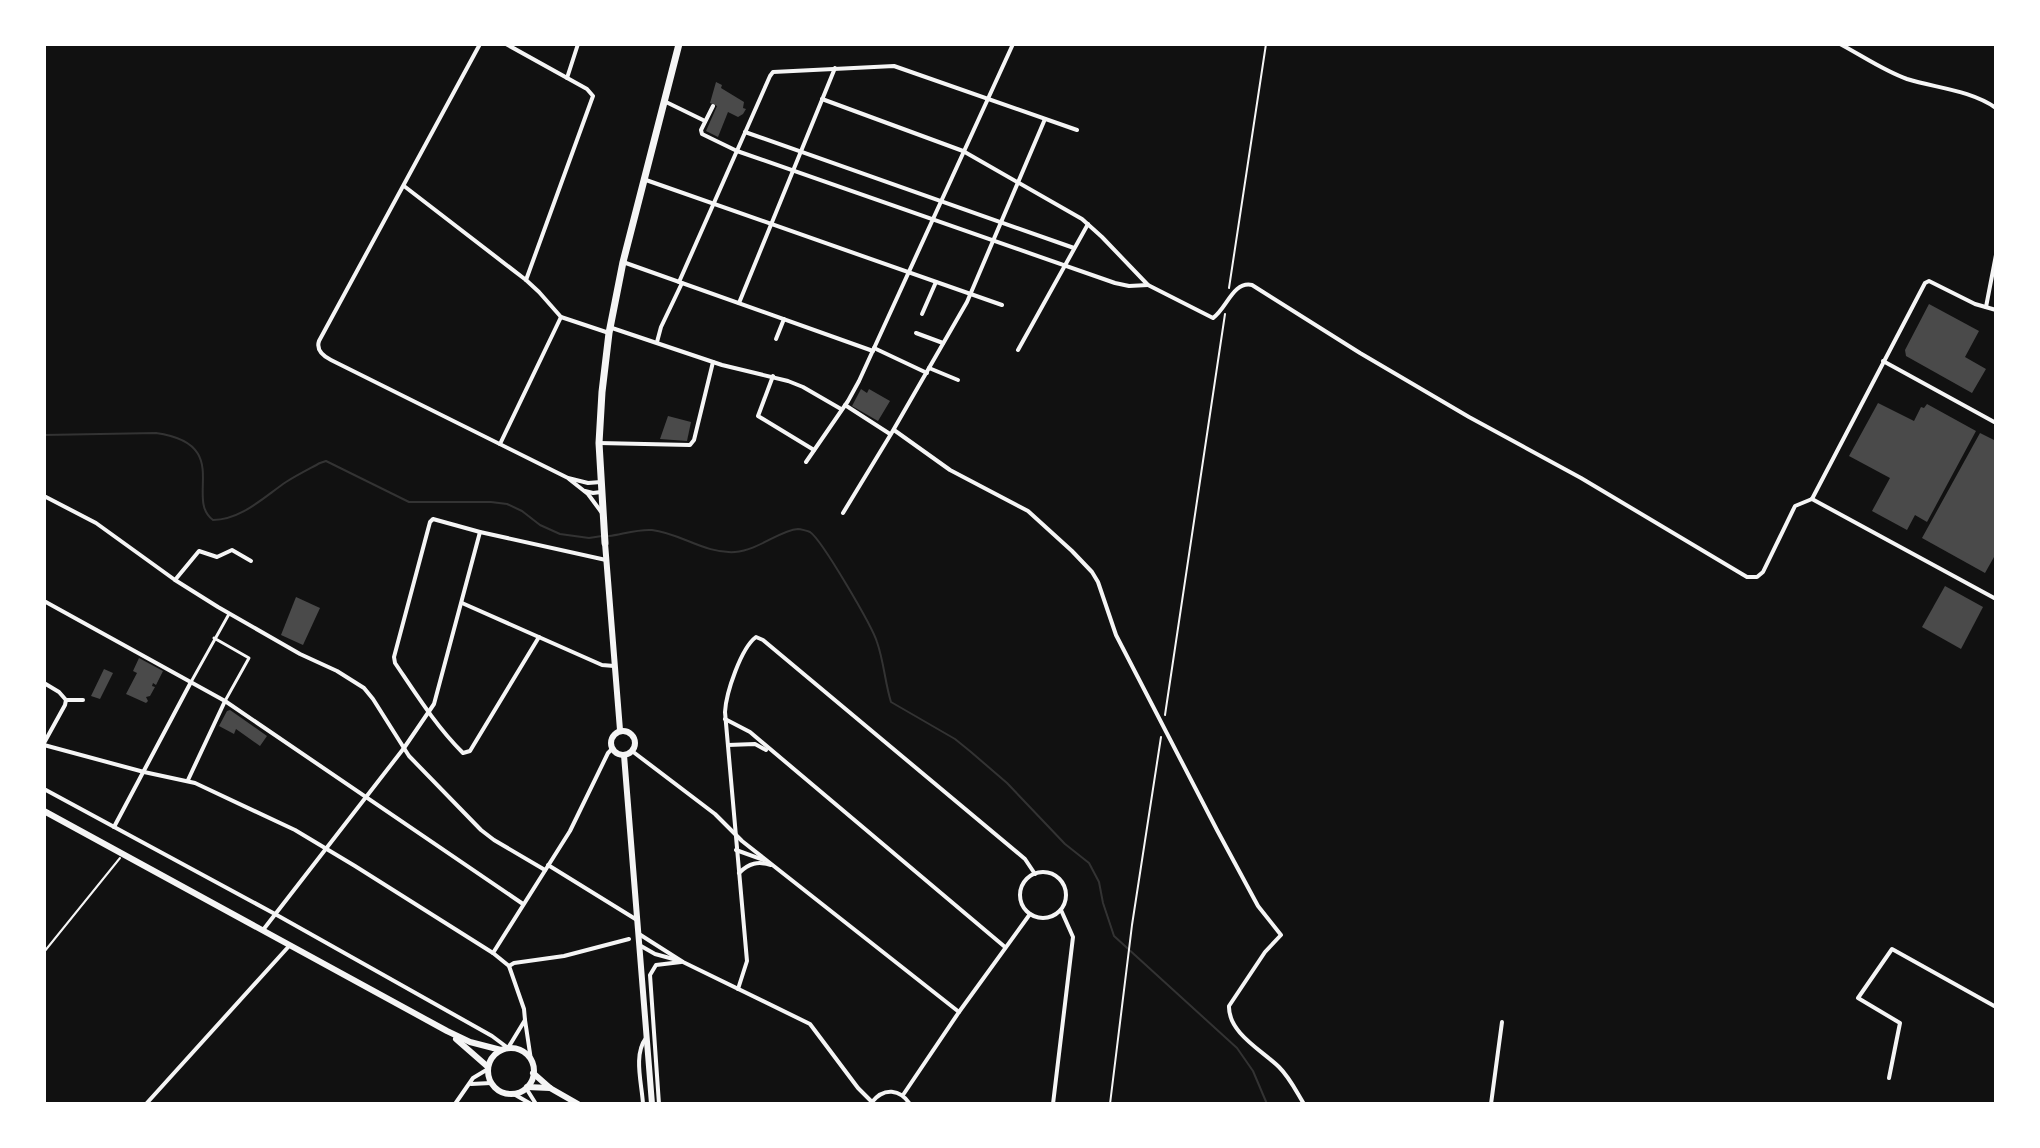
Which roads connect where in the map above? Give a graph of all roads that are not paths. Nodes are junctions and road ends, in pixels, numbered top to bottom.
1 (480, 44) edge
2 (506, 44) edge
3 (578, 44) edge
4 (679, 44) edge
5 (1840, 44) edge
6 (1012, 46) edge
7 (835, 68) junction
8 (567, 78) junction
9 (988, 98) junction
10 (822, 99) junction
11 (664, 101) junction
12 (713, 106) dead end
13 (1996, 108) edge
14 (1045, 119) junction
15 (706, 121) junction
16 (1077, 130) dead end
17 (745, 132) junction
18 (737, 151) junction
19 (801, 151) junction
20 (963, 151) junction
21 (793, 171) junction
22 (644, 179) junction
23 (1019, 182) junction
24 (404, 186) junction
25 (940, 201) junction
26 (713, 204) junction
27 (932, 220) junction
28 (1001, 222) junction
29 (772, 224) junction
30 (1088, 224) junction
31 (993, 241) junction
32 (1074, 248) junction
33 (1996, 255) edge
34 (623, 262) junction
35 (1064, 265) junction
36 (909, 271) junction
37 (526, 280) junction
38 (936, 282) junction
39 (681, 283) junction
40 (1148, 285) junction
41 (971, 294) junction
42 (739, 303) junction
43 (1002, 305) dead end
44 (1986, 307) junction
45 (1996, 310) edge
46 (922, 314) dead end
47 (561, 317) junction
48 (784, 319) junction
49 (609, 330) junction
50 (916, 333) dead end
51 (776, 339) dead end
52 (657, 342) junction
53 (944, 343) junction
54 (873, 349) junction
55 (1018, 350) dead end
56 (1883, 361) junction
57 (713, 362) junction
58 (928, 370) junction
59 (773, 376) junction
60 (958, 380) dead end
61 (843, 407) junction
62 (1996, 423) edge
63 (893, 432) junction
64 (599, 443) junction
65 (500, 444) junction
66 (814, 450) junction
67 (806, 462) dead end
68 (568, 478) junction
69 (601, 482) junction
70 (583, 490) junction
71 (601, 492) junction
72 (44, 496) edge
73 (1812, 499) junction
74 (843, 513) dead end
75 (603, 518) junction
76 (480, 532) junction
77 (605, 543) joint
78 (606, 560) junction
79 (251, 561) dead end
80 (175, 580) junction
81 (1996, 599) edge
82 (44, 601) edge
83 (462, 603) junction
84 (229, 614) junction
85 (539, 637) junction
86 (214, 640) junction
87 (616, 666) junction
88 (191, 682) junction
89 (44, 683) edge
90 (66, 700) junction
91 (83, 700) dead end
92 (225, 701) junction
93 (429, 713) junction
94 (725, 719) junction
95 (620, 730) junction
96 (44, 744) edge
97 (728, 745) junction
98 (404, 748) junction
99 (612, 749) junction
100 (632, 751) junction
101 (624, 755) junction
102 (775, 755) junction
103 (144, 772) junction
104 (188, 780) junction
105 (44, 789) edge
106 (366, 797) junction
107 (44, 811) edge
108 (114, 827) junction
109 (734, 832) junction
110 (325, 849) junction
111 (736, 850) junction
112 (546, 867) junction
113 (777, 867) junction
114 (738, 874) junction
115 (1035, 874) junction
116 (523, 904) junction
117 (1061, 910) junction
118 (275, 914) junction
119 (1030, 914) junction
120 (637, 920) junction
121 (263, 930) junction
122 (638, 933) junction
123 (629, 939) dead end
124 (290, 945) junction
125 (639, 945) junction
126 (1005, 947) junction
127 (493, 953) junction
128 (683, 962) junction
129 (509, 966) junction
130 (738, 989) junction
131 (1996, 1007) edge
132 (959, 1012) junction
133 (525, 1020) junction
134 (1502, 1022) dead end
135 (447, 1031) junction
136 (647, 1037) junction
137 (505, 1049) junction
138 (531, 1060) junction
139 (488, 1068) junction
140 (533, 1073) junction
141 (1889, 1078) dead end
142 (491, 1083) junction
143 (471, 1084) junction
144 (526, 1087) junction
145 (550, 1088) junction
146 (512, 1093) junction
147 (903, 1095) junction
148 (871, 1103) edge
149 (146, 1104) edge
150 (455, 1104) edge
151 (533, 1104) edge
152 (578, 1104) edge
153 (643, 1104) edge
154 (652, 1104) edge
155 (659, 1104) edge
156 (910, 1104) edge
157 (1053, 1104) edge
158 (1304, 1104) edge
159 (1491, 1104) edge

1 - 24 street
2 - 8 street
3 - 8 street
4 - 11 highway
5 - 13 street
6 - 9 street
7 - 9 street
7 - 10 street
7 - 17 street
8 - 37 street
9 - 14 street
9 - 20 street
10 - 19 street
10 - 20 street
11 - 15 street
11 - 22 highway
12 - 15 street
14 - 16 street
14 - 23 street
15 - 18 street
17 - 18 street
17 - 19 street
18 - 21 street
18 - 26 street
19 - 21 street
19 - 25 street
20 - 23 street
20 - 25 street
21 - 27 street
21 - 29 street
22 - 26 street
22 - 34 highway
23 - 28 street
23 - 30 street
24 - 37 street
24 - 65 street
25 - 27 street
25 - 28 street
26 - 29 street
26 - 39 street
27 - 31 street
27 - 36 street
28 - 31 street
28 - 32 street
29 - 36 street
29 - 42 street
30 - 32 street
30 - 40 street
31 - 35 street
31 - 41 street
32 - 35 street
33 - 44 street
34 - 39 street
34 - 49 highway
35 - 40 street
35 - 55 street
36 - 38 street
36 - 54 street
37 - 47 street
38 - 41 street
38 - 46 street
39 - 42 street
39 - 52 street
40 - 73 street
41 - 43 street
41 - 53 street
42 - 48 street
44 - 45 street
44 - 56 street
47 - 49 street
47 - 65 street
48 - 51 street
48 - 54 street
49 - 52 street
49 - 64 highway
50 - 53 street
52 - 57 street
53 - 58 street
54 - 58 street
54 - 61 street
56 - 62 street
56 - 73 street
57 - 59 street
57 - 64 street
58 - 60 street
58 - 63 street
59 - 61 street
59 - 66 street
61 - 63 street
61 - 66 street
63 - 74 street
63 - 158 street
64 - 69 highway
65 - 68 street
66 - 67 street
68 - 69 street
68 - 70 street
69 - 71 highway
70 - 71 street
70 - 75 street
71 - 75 highway
72 - 80 street
73 - 81 street
75 - 77 highway
76 - 78 street
76 - 83 street
76 - 93 street
77 - 78 street
78 - 87 street
79 - 80 street
80 - 84 street
82 - 88 street
83 - 85 street
83 - 93 street
84 - 86 street
84 - 98 street
85 - 87 street
85 - 93 street
86 - 88 street
86 - 92 street
87 - 95 street
88 - 92 street
88 - 103 street
89 - 90 street
90 - 91 street
90 - 96 street
92 - 104 street
92 - 106 street
93 - 98 street
94 - 97 street
94 - 102 street
94 - 115 street
95 - 99 street
95 - 100 street
96 - 103 street
97 - 102 street
97 - 109 street
98 - 106 street
98 - 112 street
99 - 101 street
99 - 112 street
100 - 101 street
100 - 109 street
101 - 120 street
102 - 126 street
103 - 104 street
103 - 108 street
104 - 110 street
105 - 108 street
106 - 110 street
106 - 116 street
107 - 121 street
108 - 118 street
109 - 111 street
109 - 113 street
110 - 118 street
110 - 127 street
111 - 113 street
111 - 114 street
112 - 116 street
112 - 120 street
113 - 114 street
113 - 132 street
114 - 130 street
115 - 117 street
115 - 119 street
116 - 127 street
117 - 119 street
117 - 157 street
118 - 121 street
118 - 137 street
119 - 126 street
120 - 122 street
121 - 124 street
122 - 125 street
122 - 128 street
123 - 129 street
124 - 135 street
124 - 149 street
125 - 128 street
125 - 136 street
126 - 132 street
127 - 129 street
128 - 130 street
128 - 155 street
129 - 133 street
130 - 148 street
131 - 141 street
132 - 147 street
133 - 137 street
133 - 138 street
134 - 159 street
135 - 137 street
135 - 139 street
136 - 153 street
136 - 154 street
137 - 138 street
137 - 139 street
138 - 140 street
139 - 142 street
139 - 143 street
140 - 144 street
140 - 145 street
142 - 143 street
142 - 146 street
143 - 150 street
144 - 145 street
144 - 146 street
144 - 151 street
145 - 152 street
146 - 151 street
147 - 148 street
147 - 156 street

